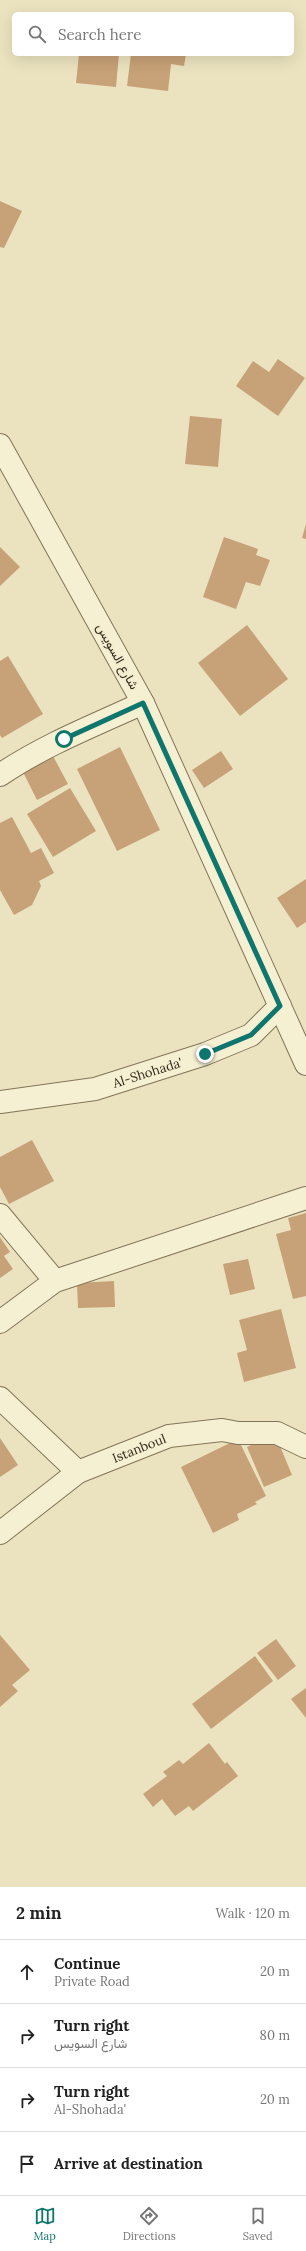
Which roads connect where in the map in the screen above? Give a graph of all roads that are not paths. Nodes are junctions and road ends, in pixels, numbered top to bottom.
1 (2, 455) edge
2 (143, 703) junction
3 (0, 776) edge
4 (280, 1006) junction
5 (306, 1064) edge
6 (0, 1102) edge
7 (306, 1198) edge
8 (0, 1216) edge
9 (55, 1281) junction
10 (0, 1322) edge
11 (0, 1398) edge
12 (306, 1447) edge
13 (78, 1472) junction
14 (0, 1533) edge

1 - 2 street, شارع السويس
2 - 3 street
2 - 4 street, شارع السويس
4 - 5 street, شارع السويس
4 - 6 street, Al-Shohada'
7 - 9 street
8 - 9 street
9 - 10 street
11 - 13 street
12 - 13 street, Istanboul
13 - 14 street, Istanboul

